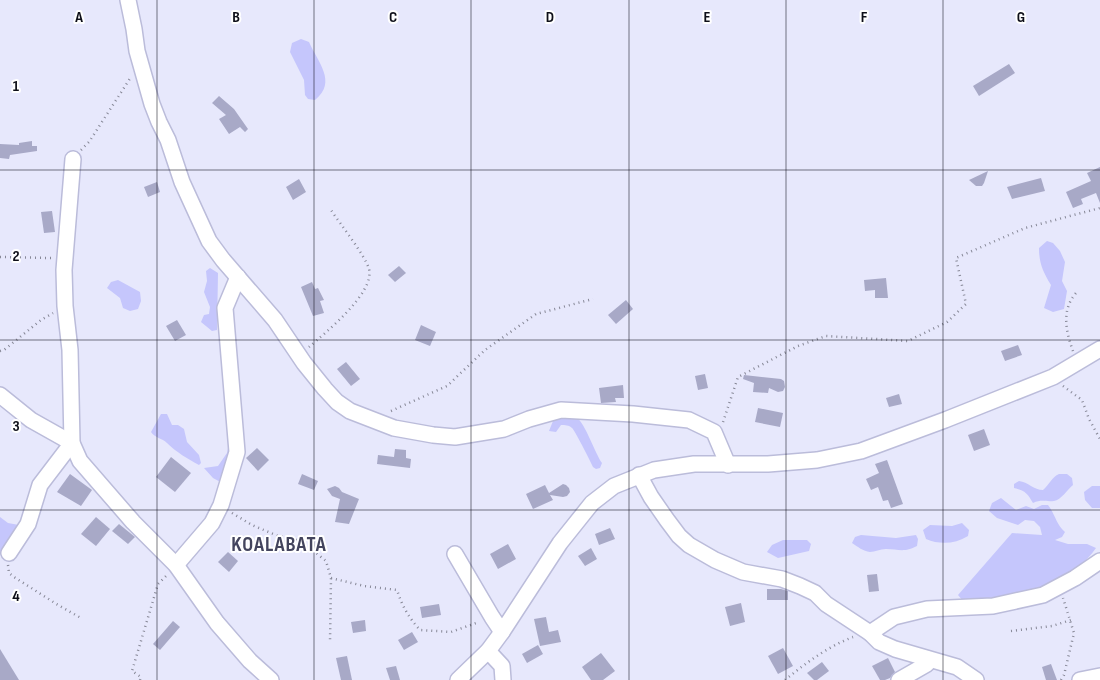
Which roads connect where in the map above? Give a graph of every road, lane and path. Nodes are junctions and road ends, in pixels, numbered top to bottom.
1 (128, 0) edge
2 (142, 71) junction
3 (73, 158) joint
4 (1100, 208) edge
5 (331, 210) dead end
6 (0, 257) edge
7 (65, 259) junction
8 (238, 277) junction
9 (1076, 293) dead end
10 (593, 299) dead end
11 (64, 306) junction
12 (1100, 349) edge
13 (0, 351) edge
14 (299, 356) junction
15 (1077, 362) junction
16 (1052, 377) junction
17 (0, 396) edge
18 (376, 422) junction
19 (714, 432) junction
20 (1100, 439) edge
21 (72, 443) junction
22 (728, 465) junction
23 (639, 475) junction
24 (221, 505) junction
25 (10, 554) joint
26 (455, 554) dead end
27 (1100, 561) edge
28 (176, 565) junction
29 (331, 578) junction
30 (1059, 587) junction
31 (492, 617) junction
32 (81, 618) dead end
33 (1071, 620) junction
34 (1011, 631) dead end
35 (502, 632) junction
36 (870, 633) junction
37 (330, 642) dead end
38 (488, 651) junction
39 (928, 659) junction
40 (1100, 676) edge
41 (140, 680) edge
42 (272, 680) edge
43 (458, 680) edge
44 (504, 680) edge
45 (785, 680) edge
46 (899, 680) edge
47 (976, 680) edge
48 (1061, 680) edge
49 (1080, 680) edge

1 - 2 street
2 - 3 path
2 - 8 street
3 - 7 street
4 - 19 path
5 - 14 path
6 - 7 path
7 - 11 street
8 - 14 street
8 - 24 street
9 - 15 path
10 - 18 path
11 - 13 path
11 - 21 street
12 - 15 street
14 - 18 street
15 - 16 street
16 - 20 path
16 - 22 street
17 - 21 street
18 - 19 street
19 - 22 street
21 - 25 street
21 - 28 street
22 - 23 street
23 - 35 street
23 - 36 street
24 - 28 street
24 - 29 path
25 - 32 path
26 - 31 street
27 - 30 street
28 - 41 path
28 - 42 street
29 - 31 path
29 - 37 path
30 - 33 path
30 - 36 street
31 - 35 street
33 - 34 path
33 - 48 path
35 - 38 street
36 - 39 street
36 - 45 path
38 - 43 street
38 - 44 street
39 - 46 street
39 - 47 street
40 - 49 street

